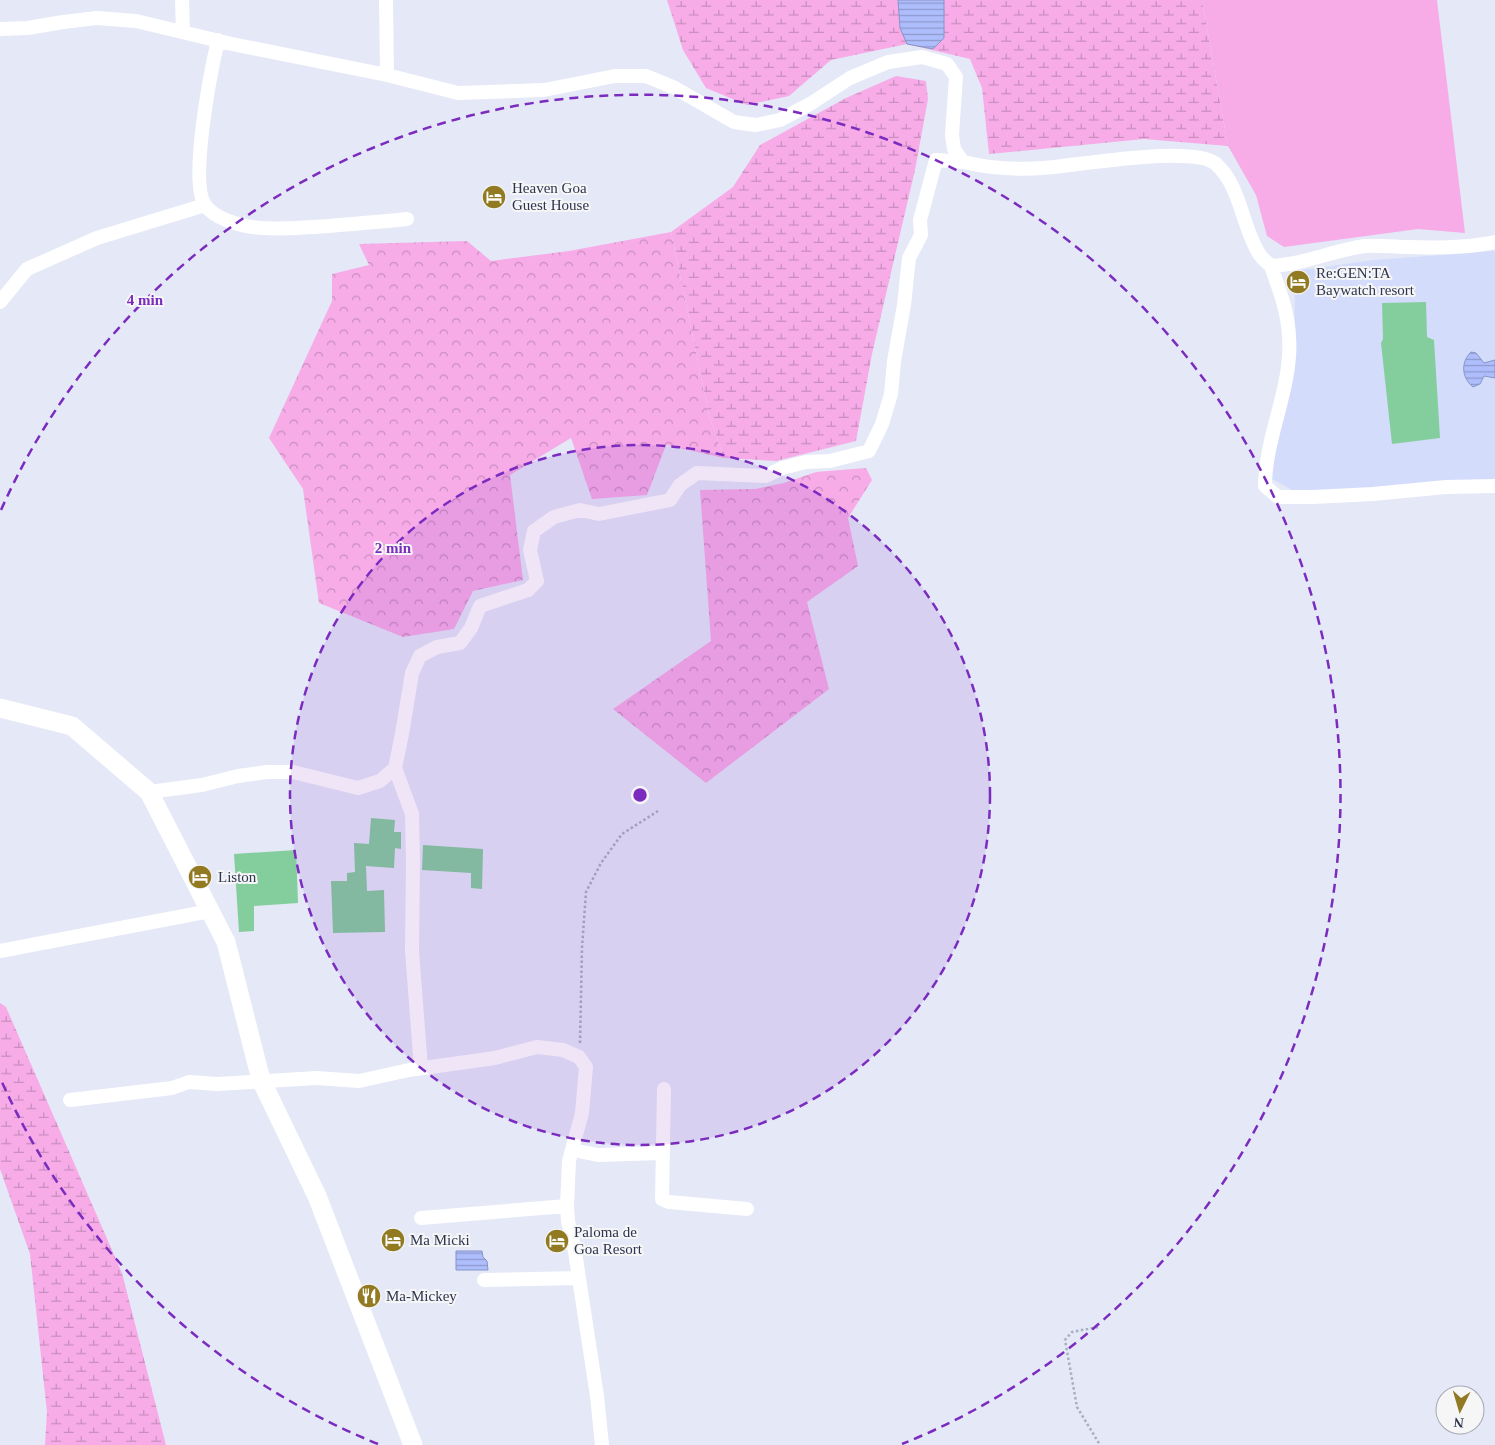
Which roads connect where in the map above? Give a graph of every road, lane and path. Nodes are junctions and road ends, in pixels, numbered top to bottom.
1 (182, 0) edge
2 (386, 0) edge
3 (0, 29) edge
4 (183, 32) junction
5 (218, 40) junction
6 (387, 75) junction
7 (963, 162) junction
8 (205, 205) junction
9 (407, 220) dead end
10 (1495, 242) edge
11 (1271, 266) junction
12 (0, 302) edge
13 (1495, 486) edge
14 (0, 708) edge
15 (395, 768) junction
16 (149, 792) junction
17 (658, 811) dead end
18 (210, 911) junction
19 (0, 951) edge
20 (579, 1057) junction
21 (421, 1068) junction
22 (261, 1080) junction
23 (664, 1089) dead end
24 (70, 1100) dead end
25 (573, 1150) junction
26 (662, 1153) junction
27 (567, 1206) junction
28 (747, 1209) dead end
29 (421, 1218) dead end
30 (579, 1278) junction
31 (484, 1280) dead end
32 (1098, 1327) dead end
33 (413, 1445) edge
34 (602, 1445) edge
35 (1100, 1445) edge

1 - 4 street
2 - 6 street
3 - 4 street
4 - 5 street
5 - 6 street
5 - 8 street
6 - 7 street
7 - 11 street
7 - 15 street
8 - 9 street
8 - 12 street
10 - 11 street
11 - 13 street
14 - 16 street
15 - 16 street
15 - 21 street
16 - 18 street
17 - 20 path
18 - 19 street
18 - 22 street
20 - 21 street
20 - 25 street
21 - 22 street
22 - 24 street
22 - 33 street
23 - 26 street
25 - 26 street
25 - 27 street
26 - 28 street
27 - 29 street
27 - 30 street
30 - 31 street
30 - 34 street
32 - 35 path

